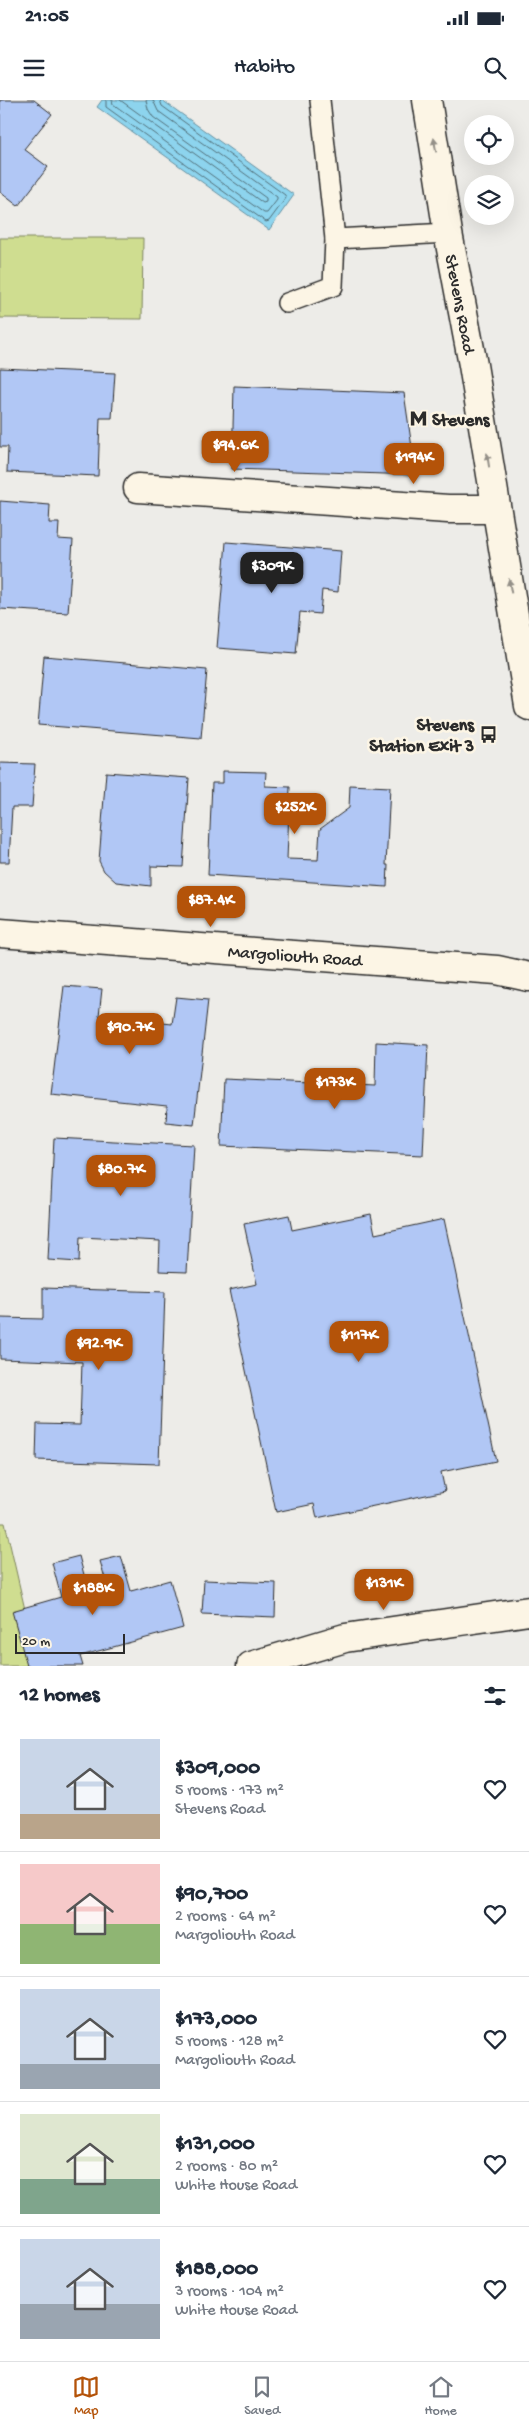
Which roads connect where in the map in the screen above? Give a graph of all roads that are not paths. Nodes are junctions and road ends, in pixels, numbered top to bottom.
1 (320, 100) edge
2 (427, 100) edge
3 (448, 233) junction
4 (335, 239) junction
5 (287, 303) dead end
6 (138, 488) dead end
7 (496, 509) junction
8 (529, 706) edge
9 (0, 933) edge
10 (529, 977) edge
11 (529, 1611) edge
12 (251, 1666) edge

1 - 4 lane
3 -> 2 street, Stevens Road
3 - 4 lane
7 -> 3 street, Stevens Road
4 - 5 lane
6 - 7 street
8 -> 7 street, Stevens Road
9 - 10 street, Margoliouth Road
11 - 12 street

